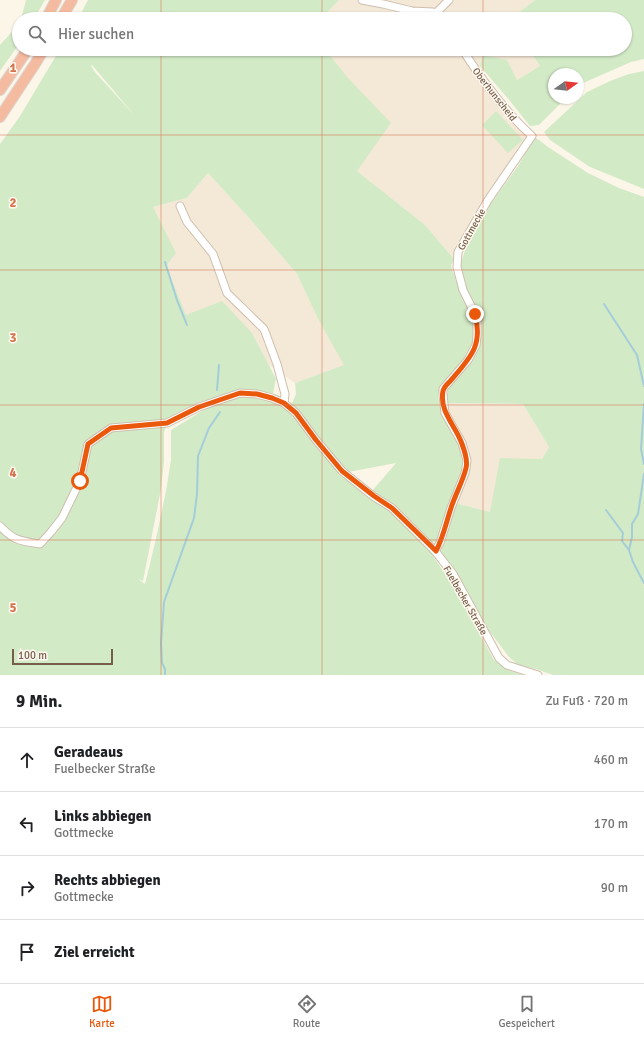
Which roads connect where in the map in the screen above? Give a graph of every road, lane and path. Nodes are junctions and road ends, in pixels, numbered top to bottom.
1 (56, 0) edge
2 (72, 0) edge
3 (362, 0) edge
4 (449, 0) edge
5 (50, 12) edge
6 (65, 12) edge
7 (433, 12) edge
8 (437, 12) edge
9 (23, 56) edge
10 (40, 56) edge
11 (466, 56) edge
12 (0, 90) edge
13 (0, 117) edge
14 (532, 136) joint
15 (180, 206) dead end
16 (284, 403) junction
17 (0, 526) edge
18 (436, 551) junction
19 (538, 675) edge

1 - 5 highway
2 - 6 highway
3 - 7 street
4 - 8 street
9 - 12 highway
10 - 13 highway
11 - 14 street, Oberhunscheid
14 - 18 street, Gottmecke
15 - 16 street
16 - 17 street, Fuelbecker Straße
16 - 18 street, Fuelbecker Straße
18 - 19 street, Fuelbecker Straße

